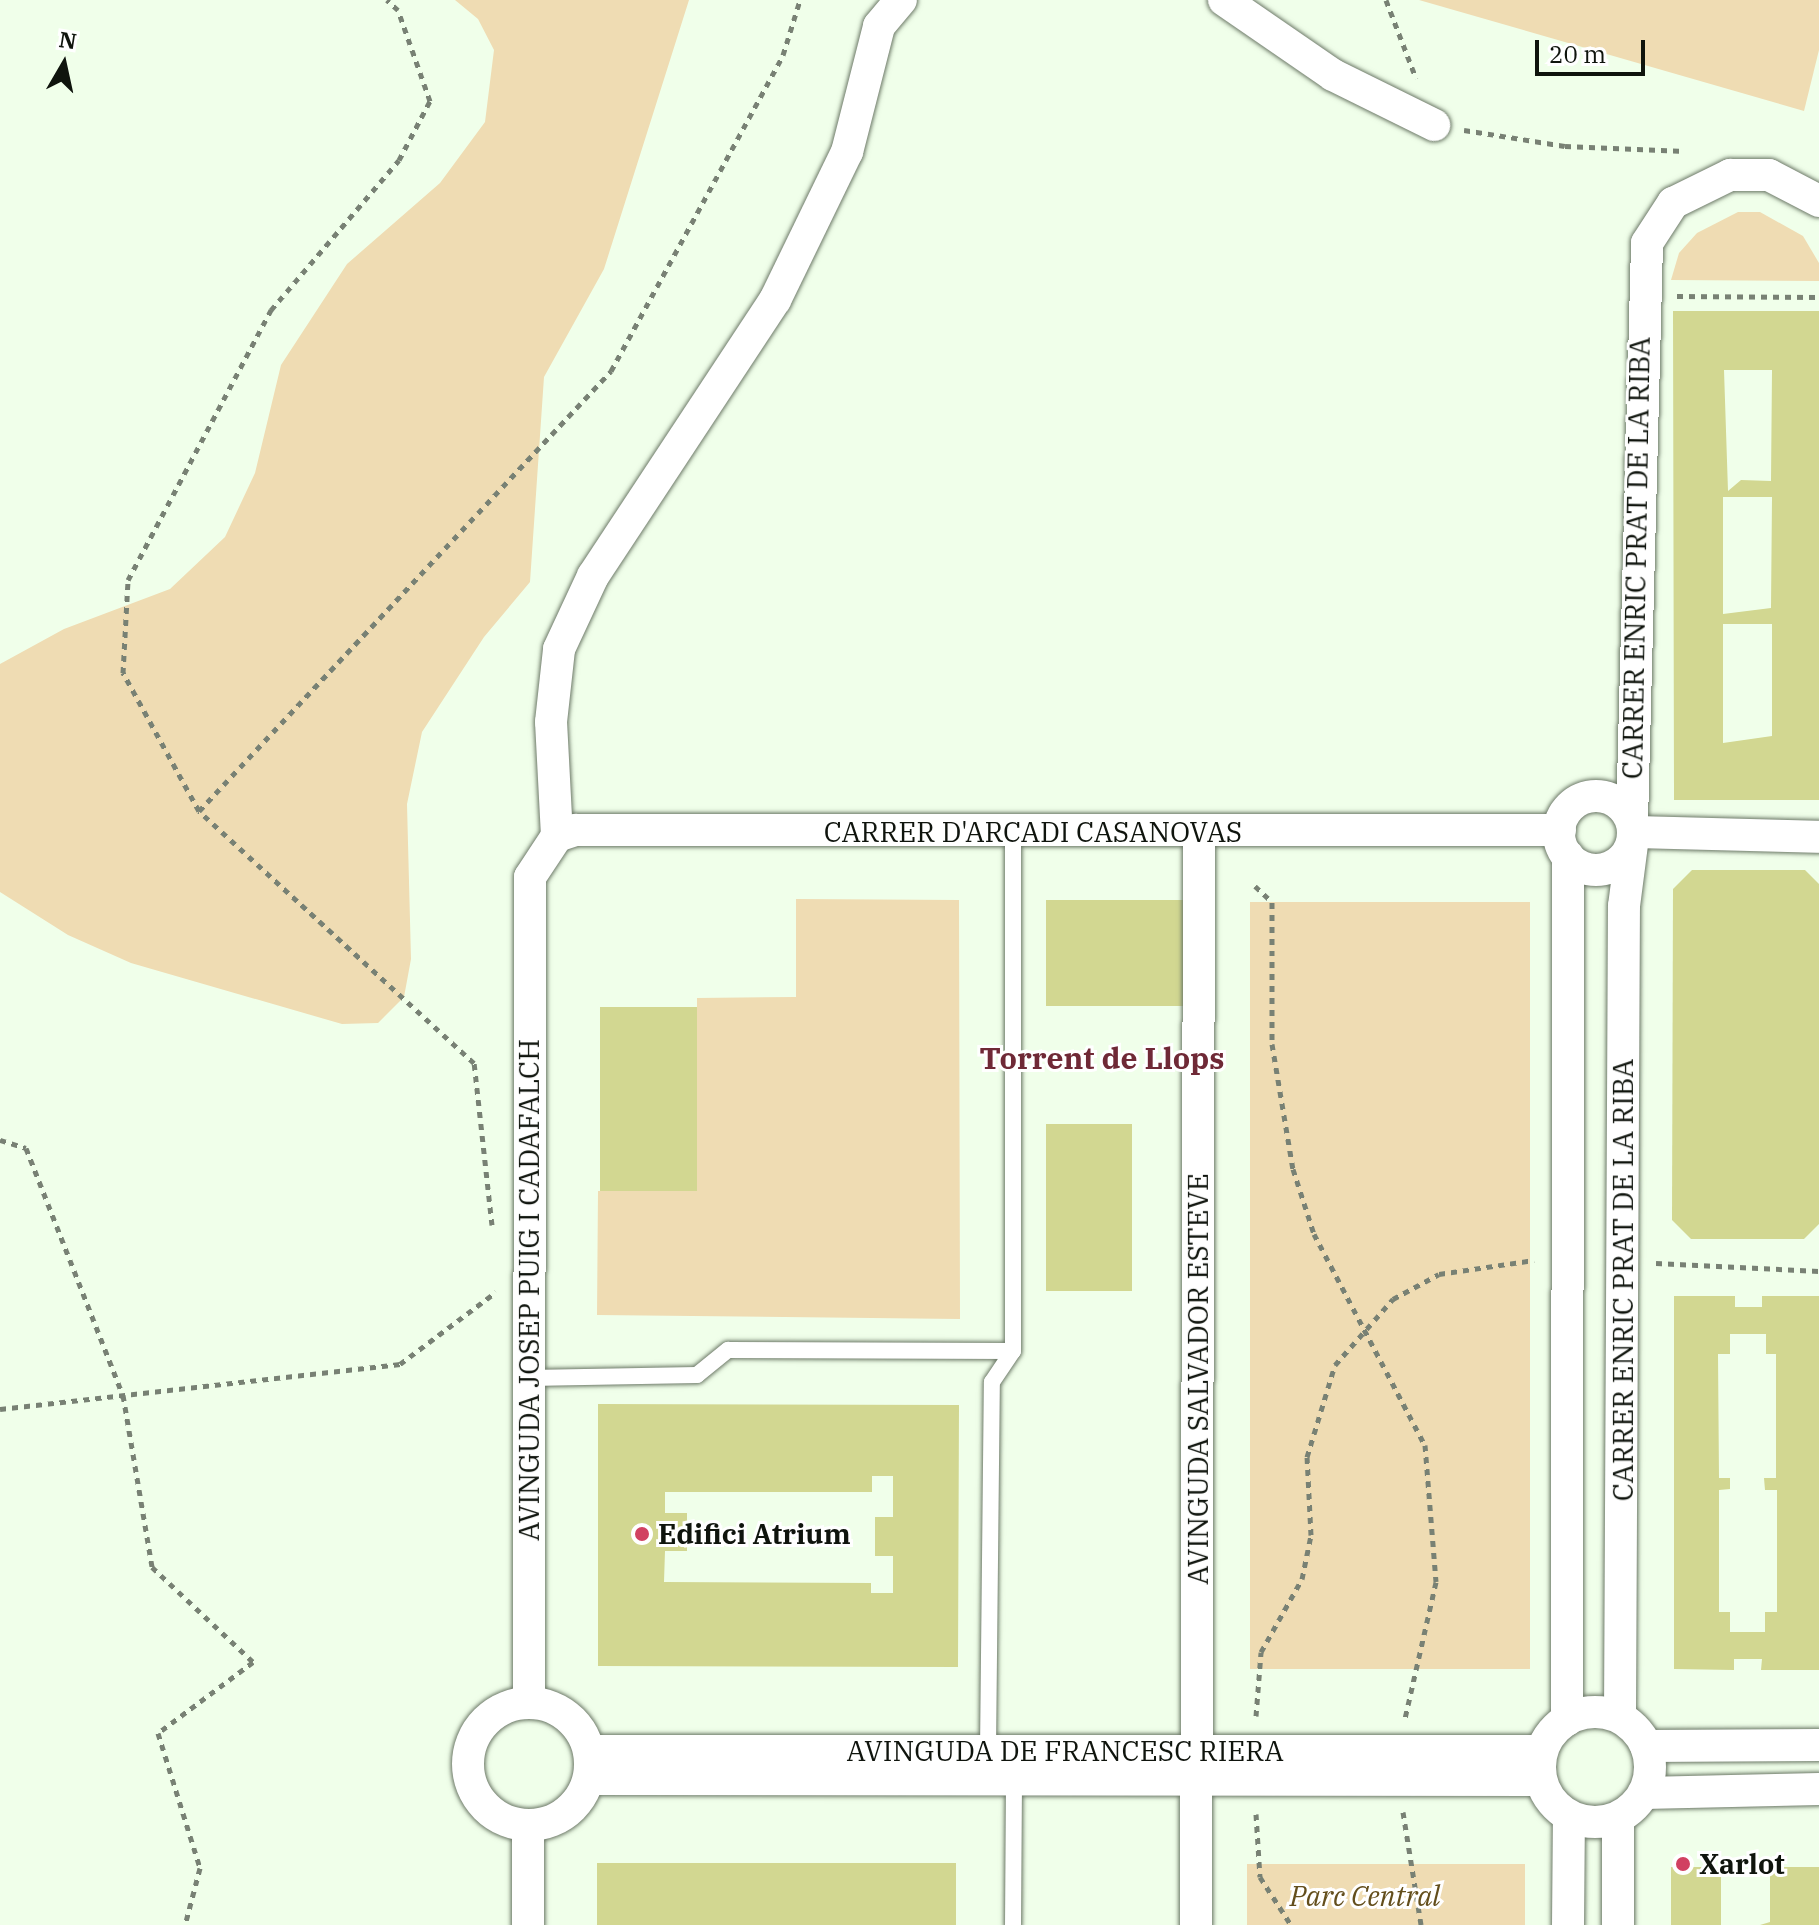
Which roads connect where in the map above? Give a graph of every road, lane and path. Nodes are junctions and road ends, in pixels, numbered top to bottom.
1 (387, 0) edge
2 (800, 0) edge
3 (901, 0) edge
4 (1224, 0) edge
5 (1386, 0) edge
6 (1434, 125) junction
7 (1685, 151) dead end
8 (1819, 201) edge
9 (1640, 296) junction
10 (1819, 297) edge
11 (199, 811) junction
12 (1013, 832) junction
13 (1632, 832) junction
14 (1199, 833) junction
15 (557, 836) junction
16 (1819, 837) edge
17 (1564, 843) junction
18 (1255, 886) dead end
19 (0, 1140) edge
20 (493, 1229) dead end
21 (1568, 1260) junction
22 (1624, 1262) junction
23 (1819, 1271) edge
24 (498, 1274) dead end
25 (1364, 1326) junction
26 (1013, 1351) junction
27 (529, 1378) junction
28 (123, 1395) junction
29 (0, 1409) edge
30 (529, 1702) junction
31 (1620, 1717) junction
32 (1567, 1720) junction
33 (1819, 1745) edge
34 (1646, 1746) junction
35 (988, 1751) junction
36 (1819, 1758) edge
37 (589, 1765) junction
38 (1541, 1765) junction
39 (1196, 1766) junction
40 (1256, 1766) junction
41 (1404, 1766) junction
42 (1819, 1780) edge
43 (1014, 1781) junction
44 (1819, 1789) edge
45 (1644, 1793) junction
46 (1569, 1816) junction
47 (1618, 1818) junction
48 (528, 1826) junction
49 (185, 1925) edge
50 (528, 1925) edge
51 (1013, 1925) edge
52 (1196, 1925) edge
53 (1291, 1925) edge
54 (1421, 1925) edge
55 (1568, 1925) edge
56 (1618, 1925) edge

1 - 11 path
2 - 11 path
3 - 15 street
4 - 6 street
5 - 6 path
6 - 7 path
8 - 9 street, CARRER ENRIC PRAT DE LA RIBA
9 - 10 path
9 - 13 street, CARRER ENRIC PRAT DE LA RIBA
11 - 20 path
12 - 14 street, CARRER D'ARCADI CASANOVAS
12 - 15 street, CARRER D'ARCADI CASANOVAS
12 - 26 lane
13 - 16 street
13 - 17 street
13 - 17 street
13 - 22 street, CARRER ENRIC PRAT DE LA RIBA
14 - 17 street, CARRER D'ARCADI CASANOVAS
14 - 39 street, AVINGUDA SALVADOR ESTEVE
15 - 27 street, AVINGUDA JOSEP PUIG I CADAFALCH
17 - 21 street, CARRER ENRIC PRAT DE LA RIBA
18 - 25 path
19 - 28 path
21 - 25 path
21 - 32 street, CARRER ENRIC PRAT DE LA RIBA
22 - 23 path
22 - 31 street, CARRER ENRIC PRAT DE LA RIBA
24 - 28 path
25 - 40 path
25 - 41 path
26 - 27 lane
26 - 35 lane
27 - 30 street, AVINGUDA JOSEP PUIG I CADAFALCH
28 - 29 path
28 - 49 path
30 - 37 street
30 - 48 street
31 - 32 street
31 - 34 street
32 - 38 street
33 - 34 street
34 - 45 street
35 - 37 street, AVINGUDA DE FRANCESC RIERA
35 - 39 street, AVINGUDA DE FRANCESC RIERA
36 - 42 street
37 - 43 street, AVINGUDA DE FRANCESC RIERA
37 - 48 street
38 - 41 street, AVINGUDA DE FRANCESC RIERA
38 - 46 street
39 - 40 street, AVINGUDA DE FRANCESC RIERA
39 - 43 street, AVINGUDA DE FRANCESC RIERA
39 - 52 street, AVINGUDA SALVADOR ESTEVE
40 - 41 street, AVINGUDA DE FRANCESC RIERA
40 - 53 path
41 - 54 path
43 - 51 lane
44 - 45 street
45 - 47 street
46 - 47 street
46 - 55 street
47 - 56 street
48 - 50 street

